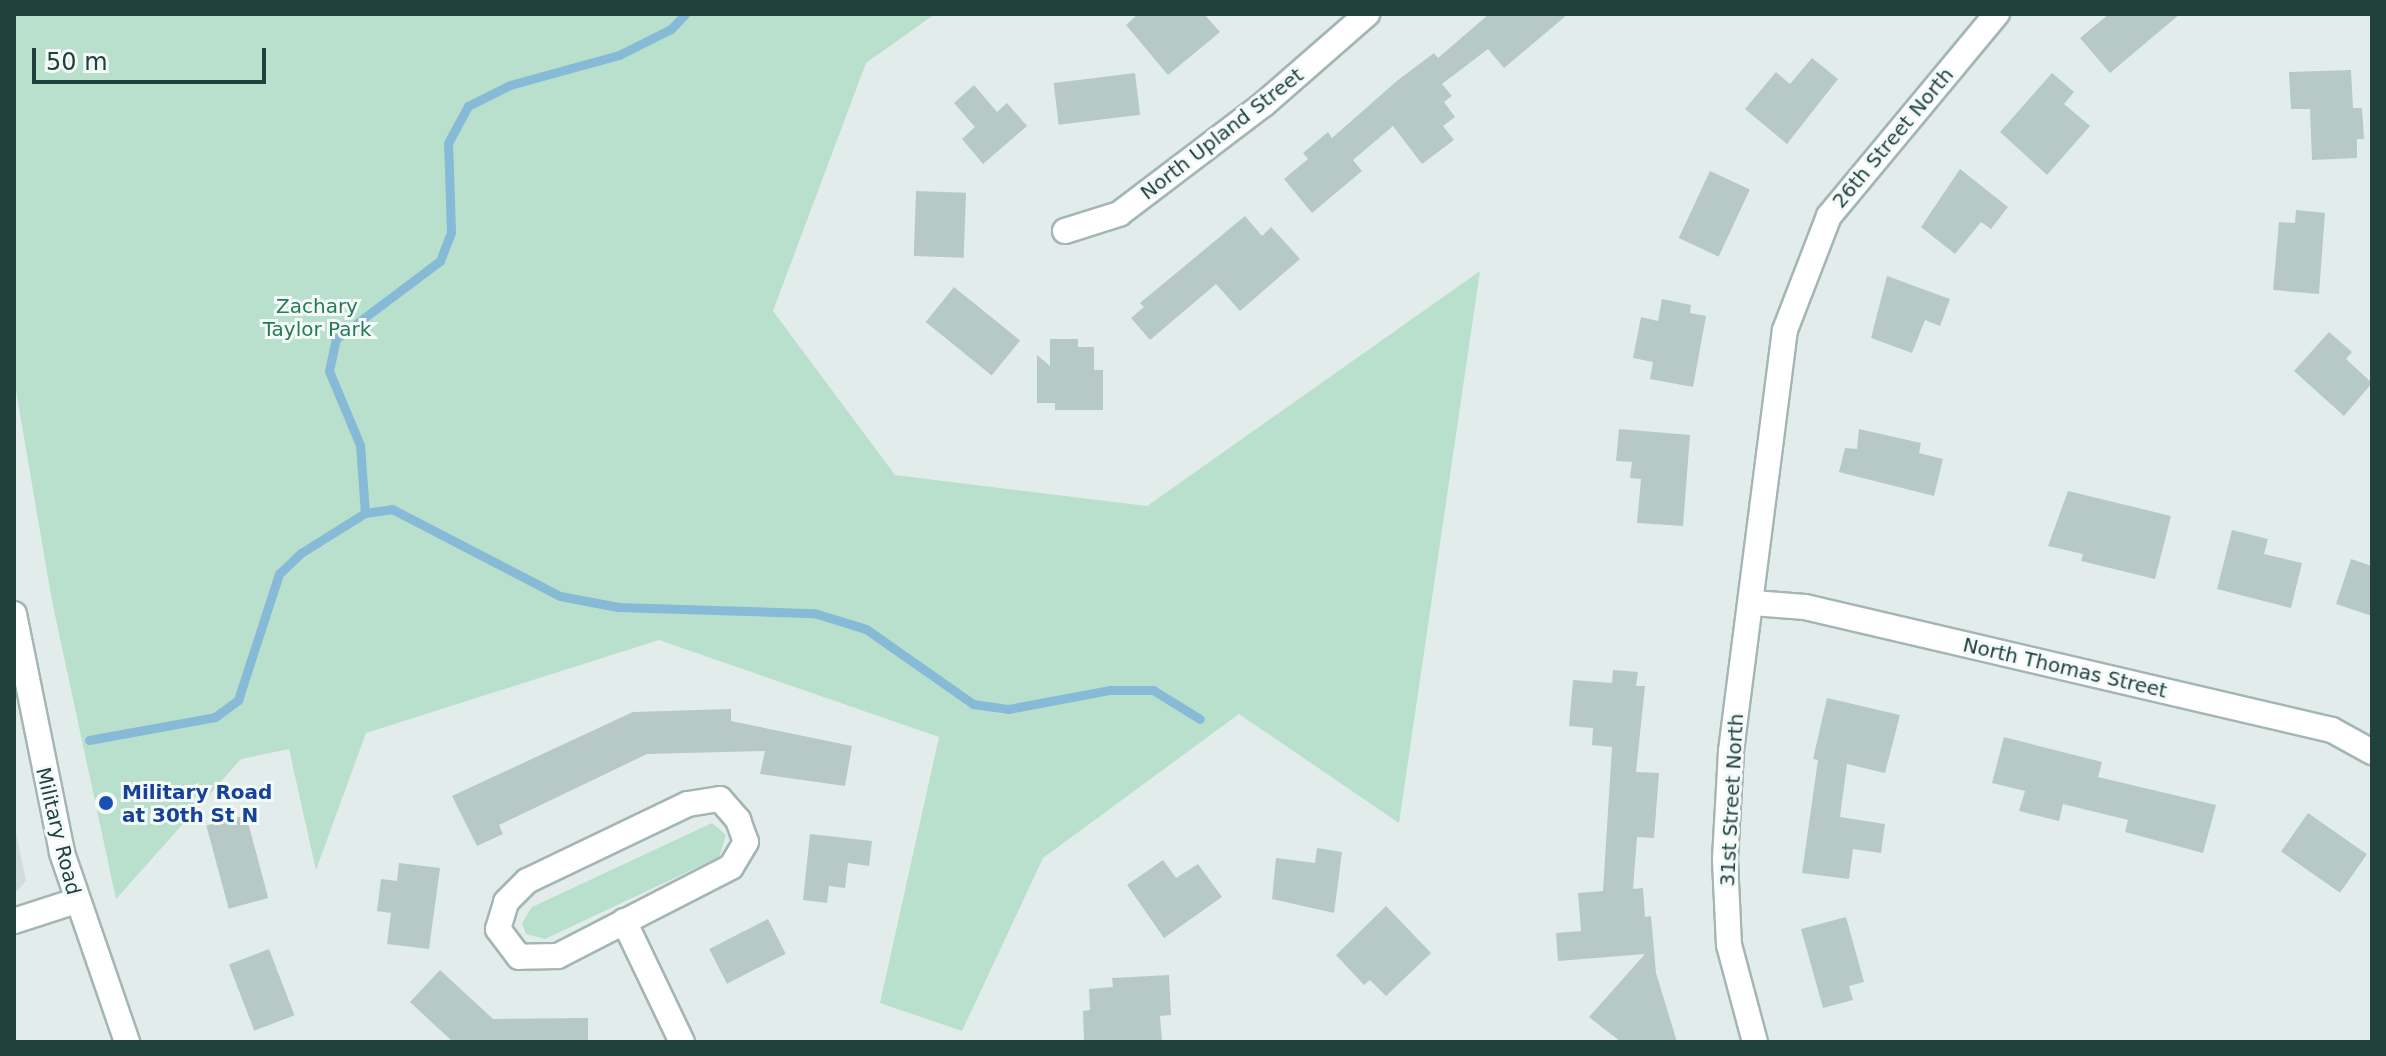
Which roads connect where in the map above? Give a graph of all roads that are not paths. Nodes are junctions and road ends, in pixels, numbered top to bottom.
1 (1367, 14) edge
2 (1997, 14) edge
3 (1065, 231) dead end
4 (1753, 603) junction
5 (14, 614) edge
6 (16, 638) edge
7 (2372, 752) edge
8 (76, 901) junction
9 (14, 921) edge
10 (624, 921) junction
11 (127, 1042) edge
12 (682, 1042) edge
13 (1755, 1042) edge

1 - 3 street, North Upland Street
2 - 4 street, 26th Street North
4 - 7 street, North Thomas Street
4 - 13 street, 31st Street North
5 - 6 street, Military Road
6 - 8 street, Military Road
8 - 9 street
8 - 11 street, Military Road
10 - 10 street
10 - 12 street

